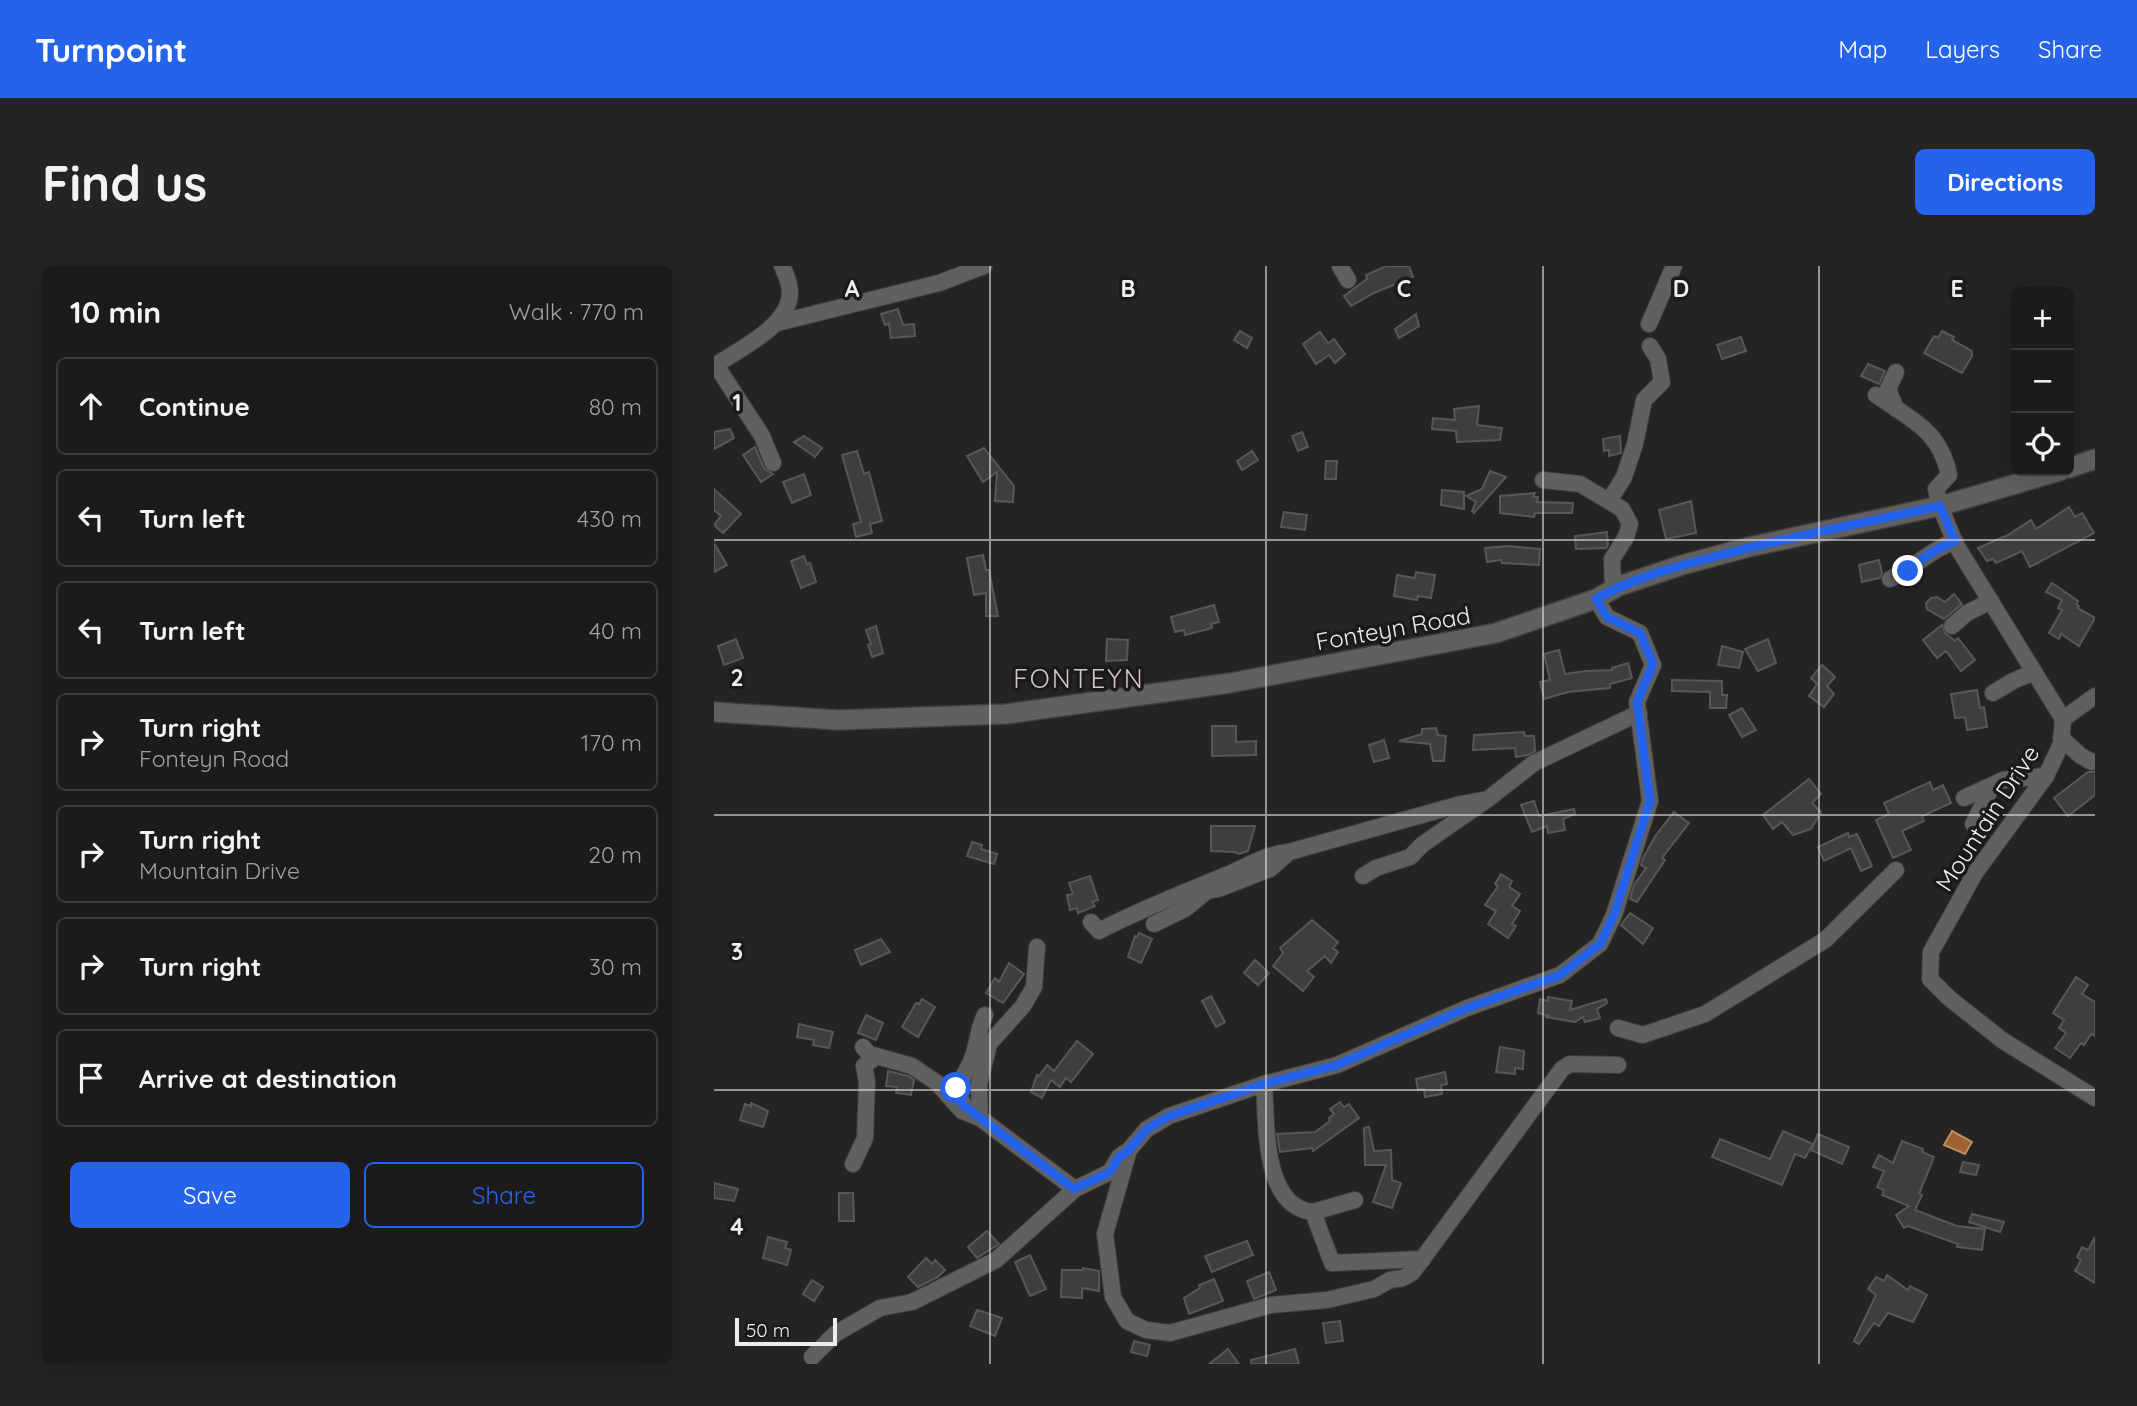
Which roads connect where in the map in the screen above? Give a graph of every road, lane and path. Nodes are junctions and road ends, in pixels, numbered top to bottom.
1 (782, 266) edge
2 (984, 266) edge
3 (1674, 266) edge
4 (777, 323) junction
5 (1649, 324) dead end
6 (1650, 345) dead end
7 (715, 365) edge
8 (1896, 372) dead end
9 (1876, 395) dead end
10 (1896, 409) junction
11 (2095, 459) edge
12 (773, 463) dead end
13 (2074, 466) edge
14 (2043, 476) edge
15 (1543, 480) dead end
16 (1609, 500) junction
17 (1940, 506) junction
18 (1955, 541) junction
19 (1890, 579) dead end
20 (1604, 595) junction
21 (1991, 601) junction
22 (1952, 626) dead end
23 (2034, 672) junction
24 (1993, 693) dead end
25 (2095, 696) edge
26 (714, 712) edge
27 (1639, 713) junction
28 (2063, 719) junction
29 (2061, 738) junction
30 (2092, 762) dead end
31 (2046, 776) junction
32 (1993, 786) junction
33 (1964, 798) dead end
34 (1488, 799) junction
35 (1973, 824) dead end
36 (1289, 852) junction
37 (1896, 870) dead end
38 (1363, 876) dead end
39 (1091, 922) dead end
40 (1154, 924) dead end
41 (1037, 947) dead end
42 (985, 1015) dead end
43 (1618, 1028) dead end
44 (1618, 1065) dead end
45 (1264, 1084) junction
46 (2095, 1098) edge
47 (980, 1118) junction
48 (1129, 1150) junction
49 (853, 1164) dead end
50 (1074, 1189) junction
51 (1355, 1200) dead end
52 (1313, 1212) junction
53 (1423, 1259) junction
54 (813, 1357) dead end

1 - 4 street
2 - 4 street
3 - 5 street
4 - 7 street
6 - 16 street
7 - 12 street
8 - 10 street
9 - 10 street
10 - 17 street
11 - 13 street
14 - 17 street, Fonteyn Road
15 - 16 street
16 - 20 street
17 - 18 street
17 - 20 street, Fonteyn Road
18 - 19 street
18 - 21 street
20 - 26 street, Fonteyn Road
20 - 27 street
21 - 22 street
21 - 23 street
23 - 24 street
23 - 28 street
25 - 28 street
27 - 34 street
27 - 45 street
28 - 29 street, Mountain Drive
29 - 30 street
29 - 31 street, Mountain Drive
31 - 32 street
31 - 46 street, Mountain Drive
32 - 33 street
32 - 35 street
34 - 36 street
34 - 38 street
36 - 39 street
36 - 40 street
37 - 43 street
41 - 47 street
42 - 47 street
44 - 53 street
45 - 48 street
45 - 52 street
47 - 49 street
47 - 50 street
48 - 50 street
48 - 53 street
50 - 54 street
51 - 52 street
52 - 53 street

